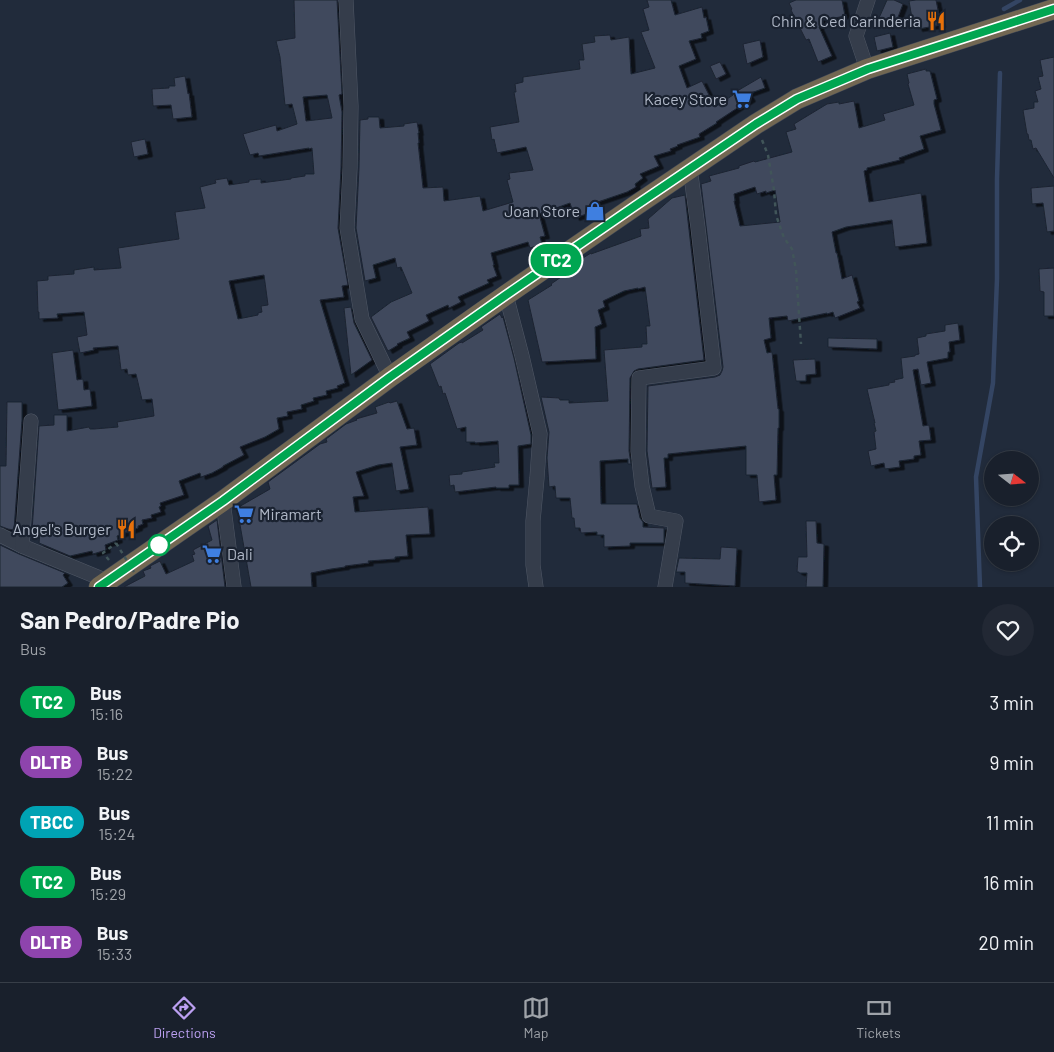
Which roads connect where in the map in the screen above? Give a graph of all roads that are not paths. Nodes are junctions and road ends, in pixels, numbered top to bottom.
1 (346, 0) edge
2 (868, 0) edge
3 (1054, 9) edge
4 (868, 69) junction
5 (690, 168) junction
6 (506, 295) junction
7 (390, 377) junction
8 (31, 421) dead end
9 (223, 501) junction
10 (0, 535) edge
11 (22, 546) junction
12 (103, 584) edge
13 (234, 587) edge
14 (536, 587) edge
15 (665, 587) edge

1 - 7 street
2 - 4 street
3 - 4 highway
4 - 5 highway
5 - 6 highway
5 - 15 street
6 - 7 highway
6 - 14 street
7 - 9 highway
8 - 11 street
9 - 12 highway
9 - 13 street
10 - 11 street
11 - 12 street

